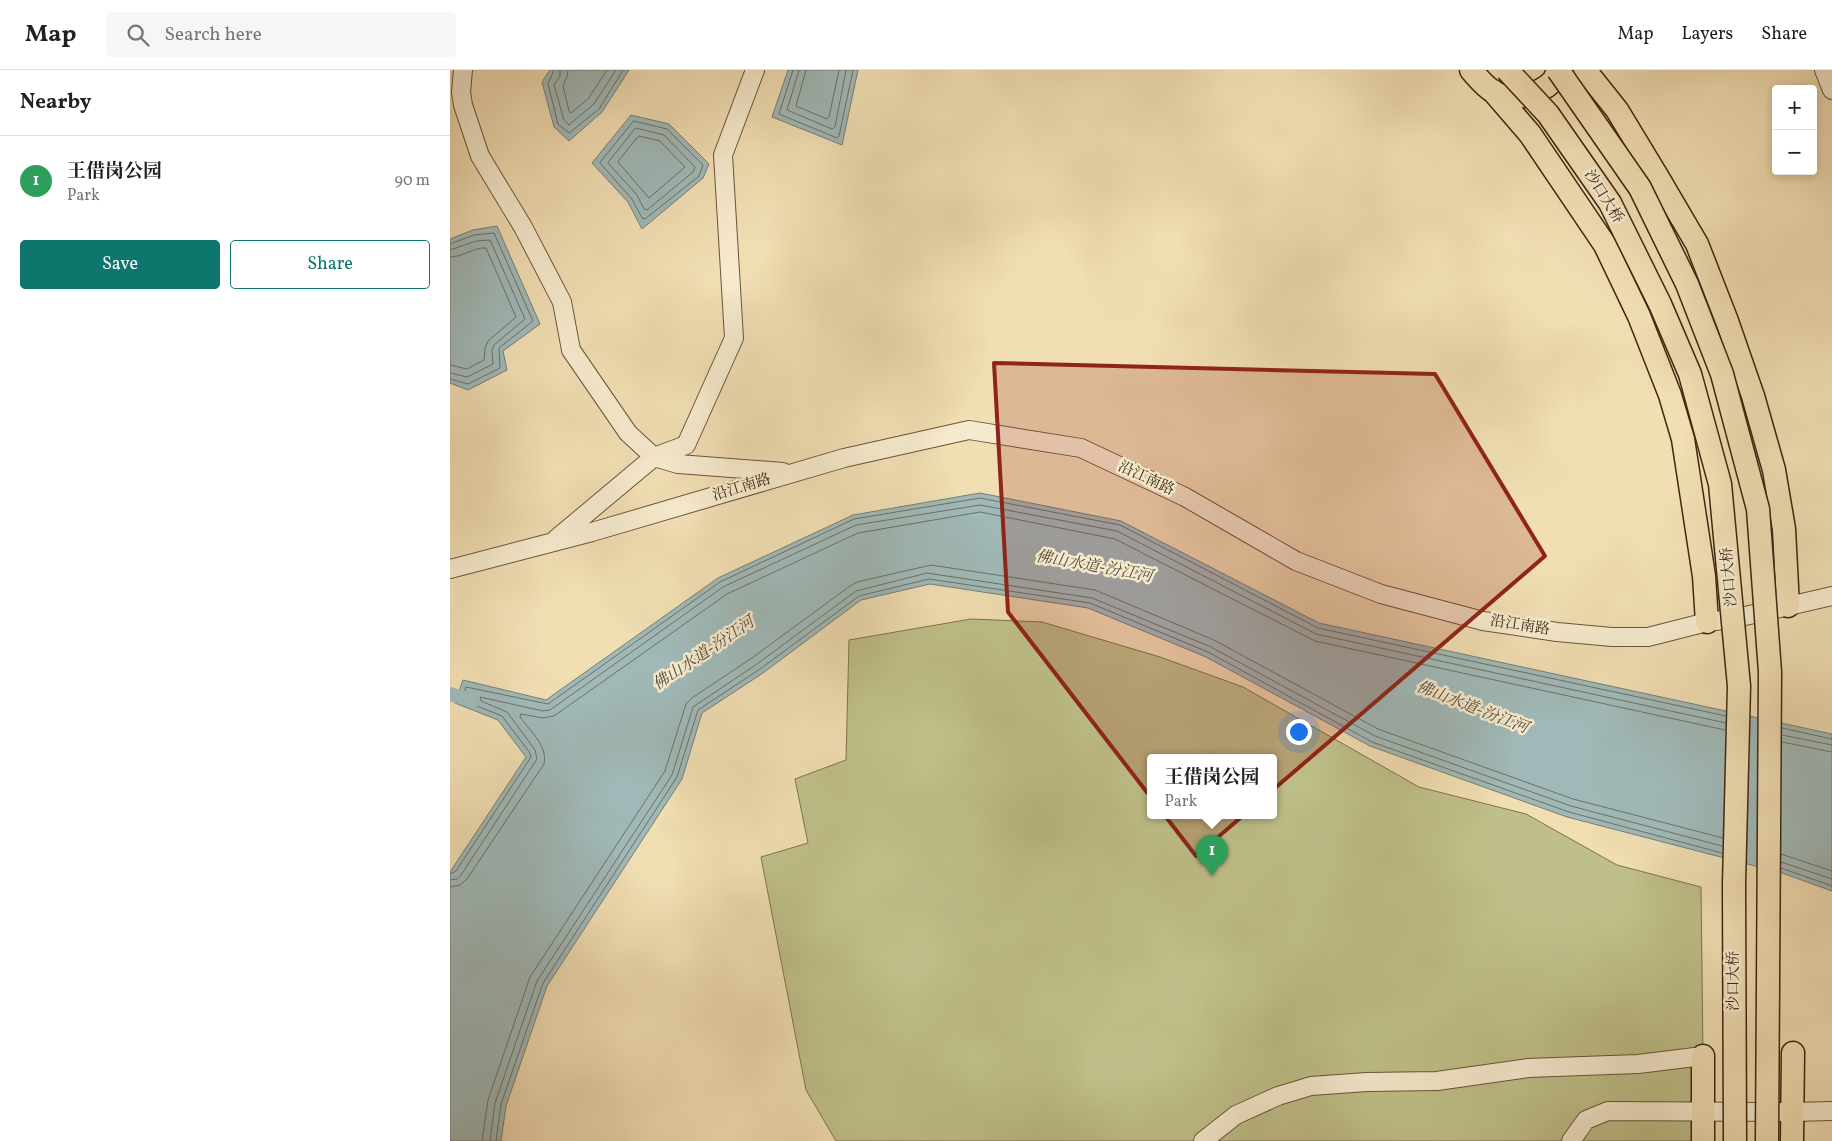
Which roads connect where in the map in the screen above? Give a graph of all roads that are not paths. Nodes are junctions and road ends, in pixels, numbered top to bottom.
1 (463, 70) edge
2 (755, 70) edge
3 (1471, 70) edge
4 (1507, 70) edge
5 (1558, 70) edge
6 (1585, 70) edge
7 (1824, 70) edge
8 (1832, 90) edge
9 (1493, 91) junction
10 (455, 92) edge
11 (654, 457) junction
12 (794, 473) junction
13 (552, 543) junction
14 (450, 569) edge
15 (1832, 596) edge
16 (1788, 606) junction
17 (1707, 622) junction
18 (1792, 1053) dead end
19 (1703, 1056) joint
20 (1832, 1111) edge
21 (1703, 1112) junction
22 (1792, 1112) junction
23 (1203, 1141) edge
24 (1571, 1141) edge
25 (1703, 1141) edge
26 (1734, 1141) edge
27 (1767, 1141) edge
28 (1792, 1141) edge

1 - 10 street
2 - 11 street
3 - 9 main road
4 - 26 main road, 沙口大桥, bridge
5 - 9 main road
5 - 27 main road, bridge
6 - 16 main road
7 - 8 street
9 - 17 main road
10 - 11 street
11 - 12 street
11 - 13 street
12 - 13 street, 沿江南路
12 - 17 street, 沿江南路
13 - 14 street, 沿江南路
15 - 16 street, 沿江南路
16 - 17 street, 沿江南路
18 - 22 main road
19 - 21 main road
19 - 23 street
20 - 22 street
21 - 22 street
21 - 24 street
21 - 25 main road
22 - 28 main road

